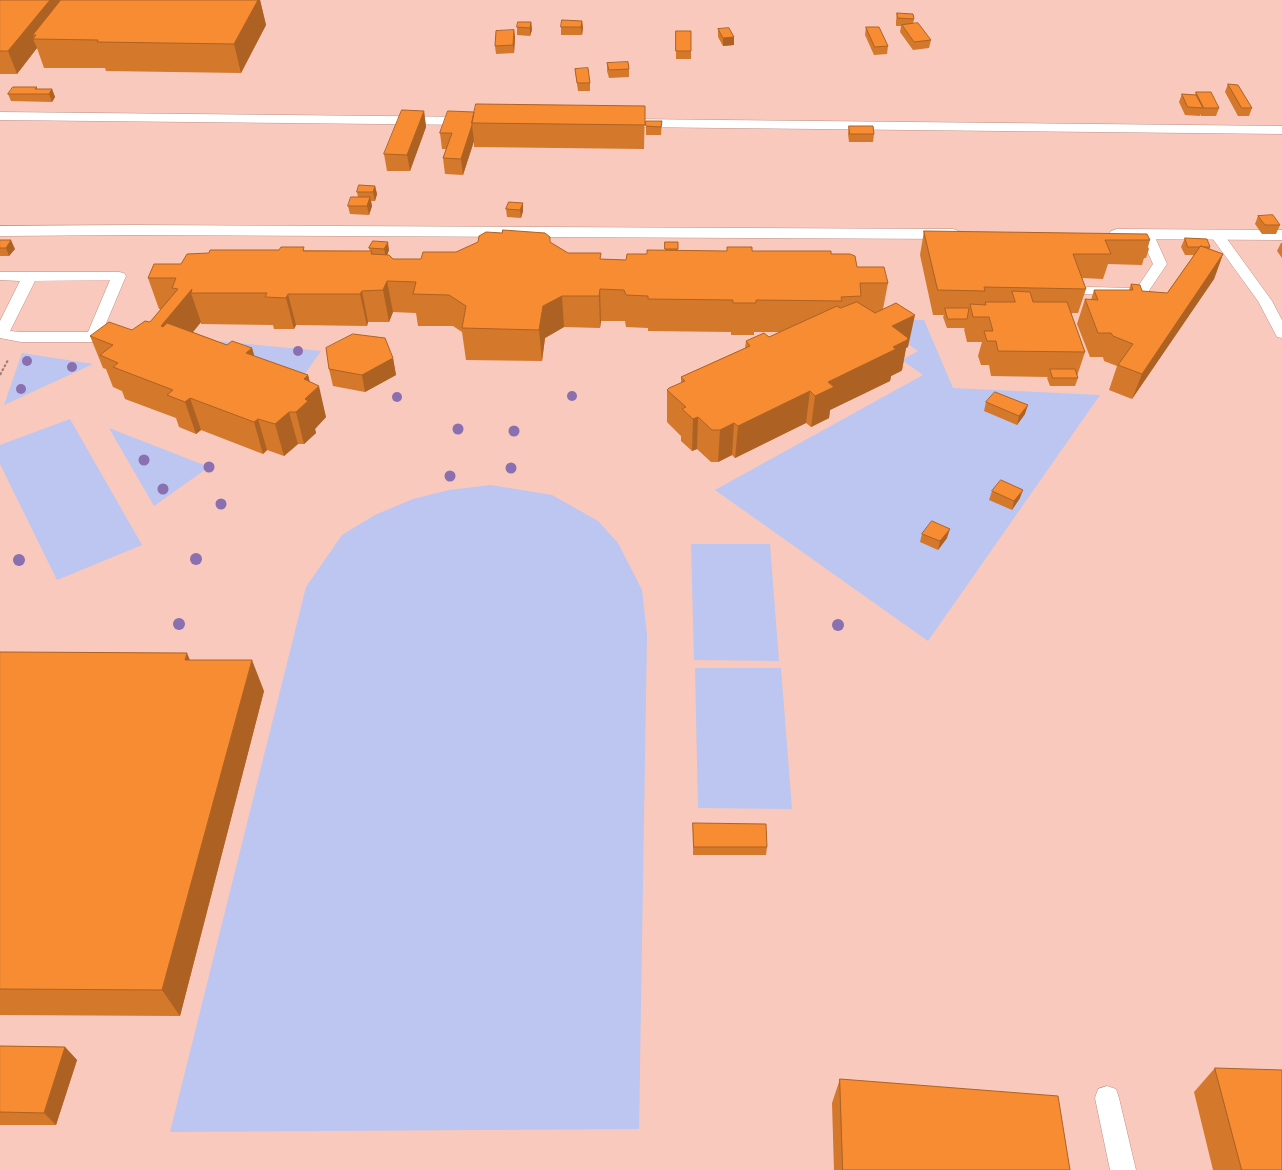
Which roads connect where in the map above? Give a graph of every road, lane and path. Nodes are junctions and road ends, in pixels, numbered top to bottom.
1 (0, 116) edge
2 (486, 121) edge
3 (613, 123) edge
4 (1282, 130) edge
5 (0, 231) edge
6 (971, 234) edge
7 (1099, 234) edge
8 (1147, 235) junction
9 (1217, 235) junction
10 (1282, 235) edge
11 (0, 276) edge
12 (30, 276) junction
13 (1088, 291) dead end
14 (1282, 334) edge
15 (1107, 1098) dead end
16 (1123, 1170) edge

1 - 2 street
3 - 4 street
5 - 6 street
7 - 8 street
8 - 9 street
8 - 13 lane
9 - 10 street
9 - 14 lane
11 - 12 lane
12 - 12 lane
15 - 16 lane

